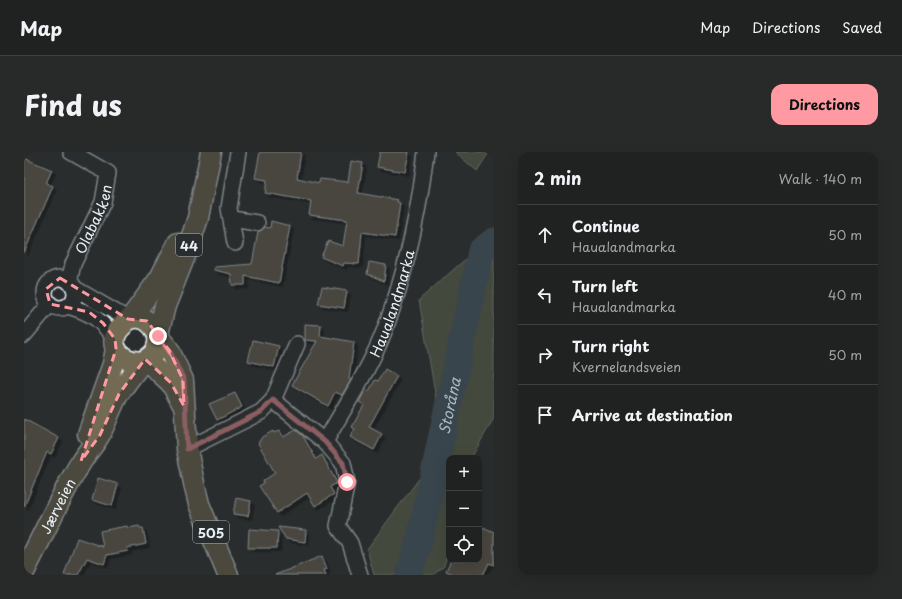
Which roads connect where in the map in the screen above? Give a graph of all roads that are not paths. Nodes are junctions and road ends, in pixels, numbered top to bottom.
1 (71, 152) edge
2 (200, 152) edge
3 (211, 152) edge
4 (238, 152) edge
5 (426, 152) edge
6 (232, 219) junction
7 (258, 223) dead end
8 (235, 243) dead end
9 (72, 285) junction
10 (50, 304) junction
11 (68, 306) junction
12 (129, 319) junction
13 (24, 335) edge
14 (158, 335) junction
15 (115, 344) junction
16 (297, 344) dead end
17 (145, 360) junction
18 (273, 400) junction
19 (184, 406) junction
20 (325, 442) junction
21 (187, 449) junction
22 (81, 462) junction
23 (24, 572) edge
24 (228, 575) edge
25 (360, 575) edge

1 - 9 street, Olabakken
2 - 12 main road, 44
3 - 14 main road, 44
4 - 6 street
5 - 20 street, Haualandmarka
6 - 7 street
6 - 8 street
9 - 10 street
9 - 11 street
9 - 12 street
10 - 11 street
10 - 13 street
11 - 15 street
12 - 14 main road
12 - 15 main road, 44
14 - 17 main road, 44
14 - 19 main road, 505
15 - 17 main road
15 - 22 main road, Jærveien / 44
16 - 18 street
17 - 19 main road, 505
17 - 22 main road, Jærveien / 44
18 - 20 street
18 - 21 street
19 - 21 main road, 505
20 - 25 street
21 - 24 main road, 505
22 - 23 main road, Jærveien / 44

